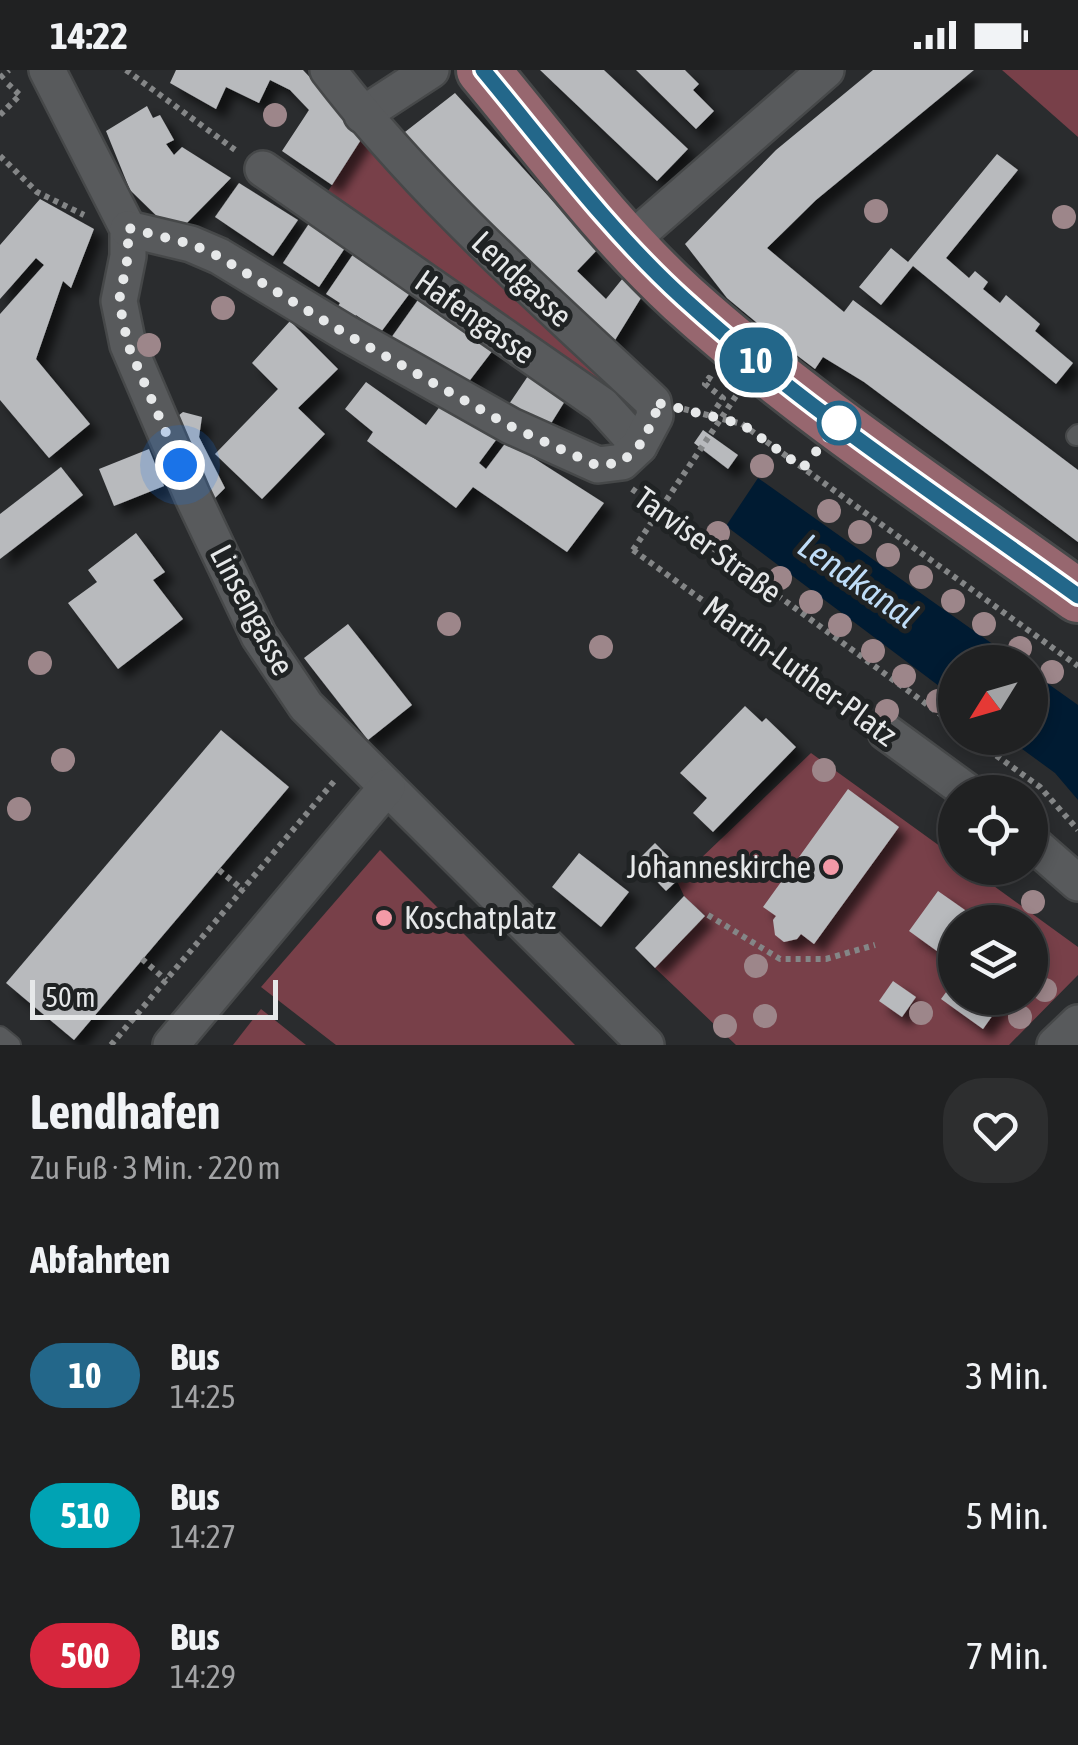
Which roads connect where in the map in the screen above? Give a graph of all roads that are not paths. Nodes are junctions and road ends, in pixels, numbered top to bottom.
1 (328, 70) edge
2 (431, 70) edge
3 (483, 70) edge
4 (826, 70) edge
5 (39, 81) edge
6 (362, 115) junction
7 (263, 170) road end
8 (128, 228) junction
9 (629, 242) junction
10 (639, 446) junction
11 (1078, 596) edge
12 (886, 732) road end
13 (945, 775) edge
14 (386, 788) junction
15 (1048, 856) edge
16 (1078, 883) edge
17 (1078, 1022) edge
18 (0, 1036) edge
19 (11, 1045) edge
20 (171, 1045) edge
21 (646, 1045) edge
22 (1055, 1045) edge

1 - 6 street, Lendgasse
2 - 6 street
3 - 9 main road
4 - 9 street
5 - 8 street
6 - 10 street, Lendgasse
7 - 10 street, Hafengasse
8 - 10 street
8 - 14 street, Linsengasse
9 - 11 main road
12 - 13 street, Martin-Luther-Platz
14 - 20 street
14 - 21 street, Linsengasse
15 - 16 street
17 - 22 street
18 - 19 lane

